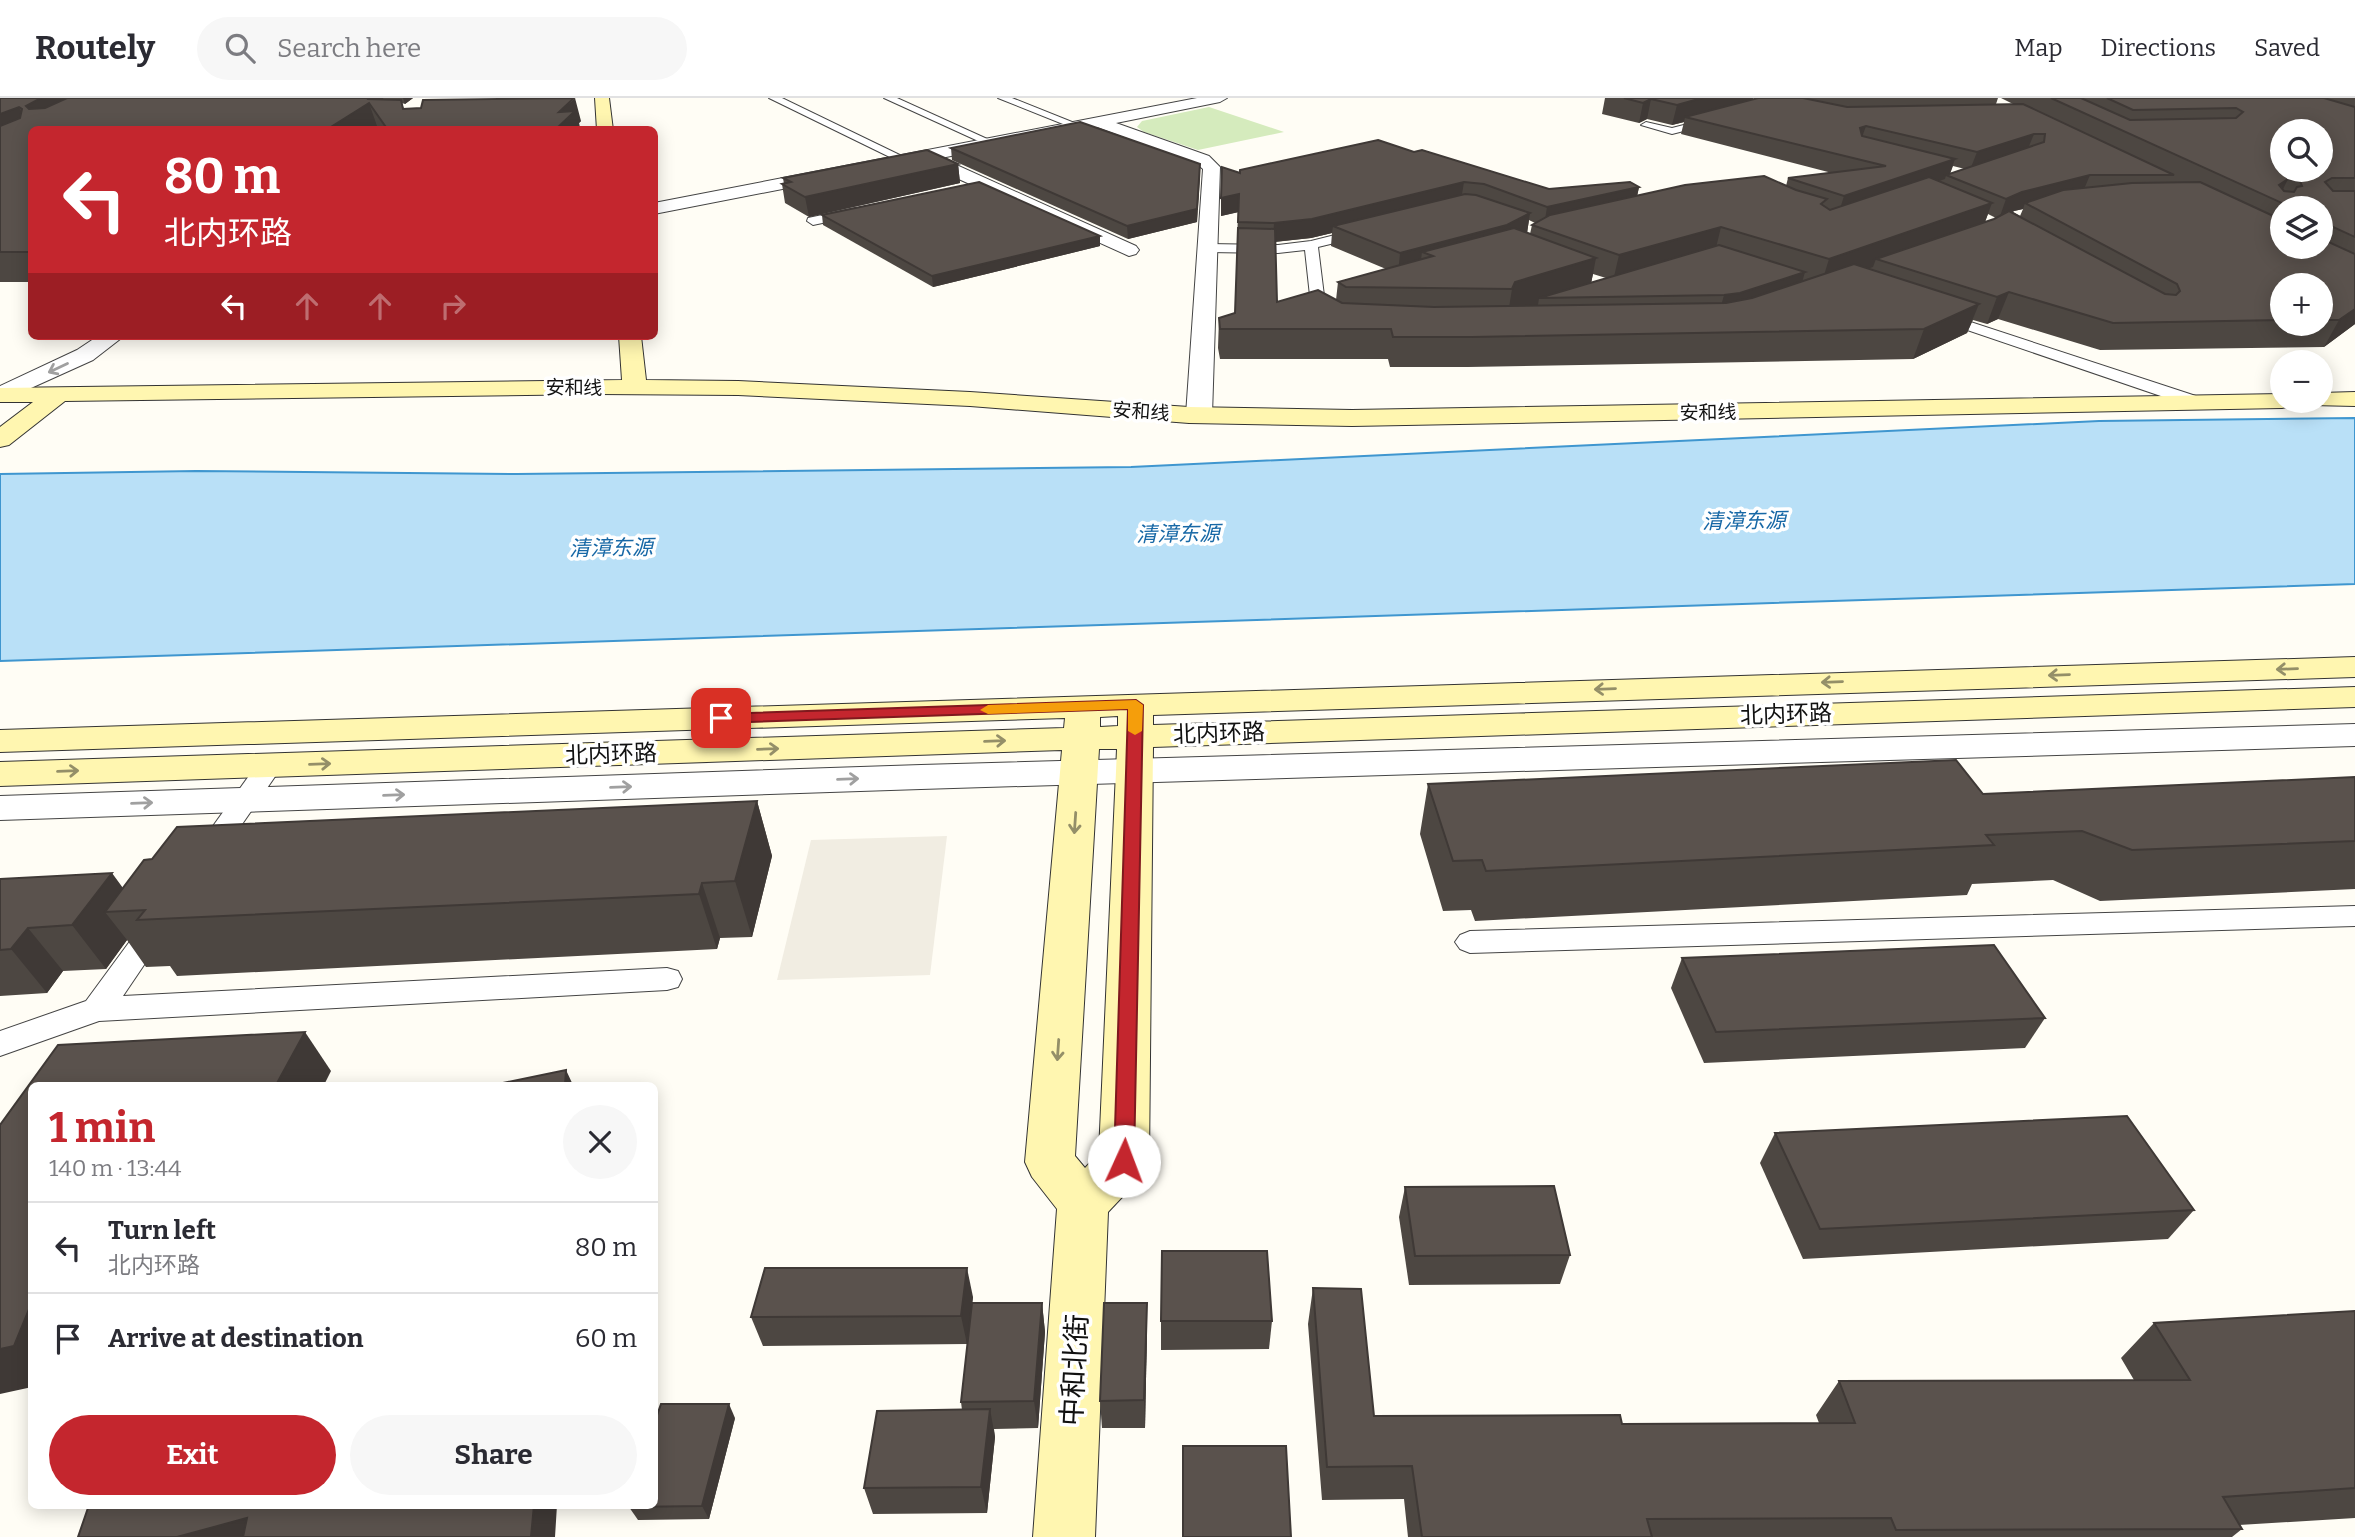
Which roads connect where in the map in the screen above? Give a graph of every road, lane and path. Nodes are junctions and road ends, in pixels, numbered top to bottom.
1 (602, 98) edge
2 (774, 98) edge
3 (889, 98) edge
4 (1003, 98) edge
5 (1151, 98) edge
6 (1220, 98) edge
7 (1176, 107) junction
8 (1671, 118) edge
9 (1723, 118) edge
10 (1098, 122) junction
11 (605, 126) edge
12 (1077, 126) junction
13 (991, 143) junction
14 (923, 156) junction
15 (904, 160) junction
16 (985, 184) junction
17 (959, 190) edge
18 (658, 208) edge
19 (866, 209) edge
20 (813, 221) edge
21 (1386, 226) edge
22 (1311, 245) junction
23 (1208, 248) junction
24 (1129, 250) dead end
25 (1925, 311) edge
26 (1340, 325) edge
27 (121, 340) edge
28 (122, 340) edge
29 (630, 340) edge
30 (635, 387) junction
31 (59, 394) junction
32 (0, 395) edge
33 (2355, 399) edge
34 (2333, 400) edge
35 (2270, 401) edge
36 (2200, 403) junction
37 (1199, 415) junction
38 (2, 437) edge
39 (2355, 667) edge
40 (2355, 697) edge
41 (2355, 735) edge
42 (1135, 737) junction
43 (1081, 739) junction
44 (0, 741) edge
45 (270, 765) junction
46 (0, 774) edge
47 (246, 799) junction
48 (0, 808) edge
49 (2355, 916) edge
50 (1470, 942) dead end
51 (667, 979) dead end
52 (97, 1009) junction
53 (0, 1044) edge
54 (1083, 1204) junction
55 (1064, 1537) edge

1 - 11 main road
2 - 15 lane
3 - 13 lane
4 - 12 lane
5 - 7 street
6 - 7 street
7 - 10 street
8 - 9 lane
10 - 12 street
10 - 23 street
12 - 13 street
13 - 14 street
14 - 15 street
14 - 16 street
15 - 18 street
16 - 17 lane
16 - 24 street
19 - 20 lane
21 - 22 lane
22 - 23 lane
22 - 26 lane
23 - 37 street
25 - 36 lane
27 -> 32 street
28 - 31 street
29 - 30 main road
30 - 31 main road, 安和线
30 - 37 main road, 安和线
31 - 32 main road, 安和线
31 - 38 main road
33 - 34 main road
35 - 36 main road, 安和线
36 - 37 main road, 安和线
39 -> 42 main road, 北内环路
40 - 42 main road, 北内环路
41 - 42 street
42 - 43 street
42 - 43 main road, 北内环路
42 - 54 main road
43 - 44 main road, 北内环路
45 -> 43 main road, 北内环路
47 -> 43 street
43 -> 54 main road
46 -> 45 main road, 北内环路
45 - 47 lane
48 -> 47 street
47 - 52 lane
49 - 50 lane
51 - 52 lane
52 - 53 lane
54 - 55 main road, 中和北街

